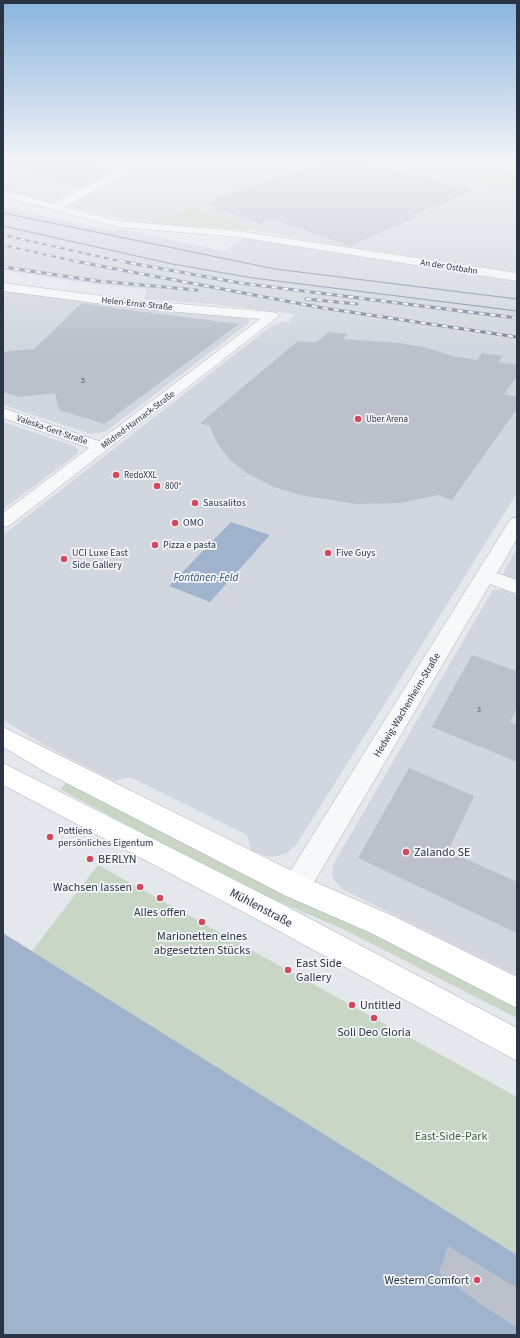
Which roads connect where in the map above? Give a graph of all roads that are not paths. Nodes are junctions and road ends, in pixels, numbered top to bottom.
1 (123, 224) edge
2 (517, 277) edge
3 (3, 287) edge
4 (272, 316) joint
5 (3, 413) edge
6 (102, 447) junction
7 (3, 522) edge
8 (517, 523) edge
9 (486, 576) junction
10 (517, 587) edge
11 (3, 736) edge
12 (3, 773) edge
13 (296, 887) junction
14 (517, 993) edge
15 (517, 1045) edge

1 - 2 street, An der Ostbahn
3 - 4 street, Helen-Ernst-Straße
4 - 6 street, Mildred-Harnack-Straße
5 - 6 street, Valeska-Gert-Straße
6 - 7 street, Mildred-Harnack-Straße
8 - 9 street, Hedwig-Wachenheim-Straße
9 - 10 street
9 - 13 street, Hedwig-Wachenheim-Straße
11 - 13 main road
12 - 15 main road, Mühlenstraße
13 - 14 main road

